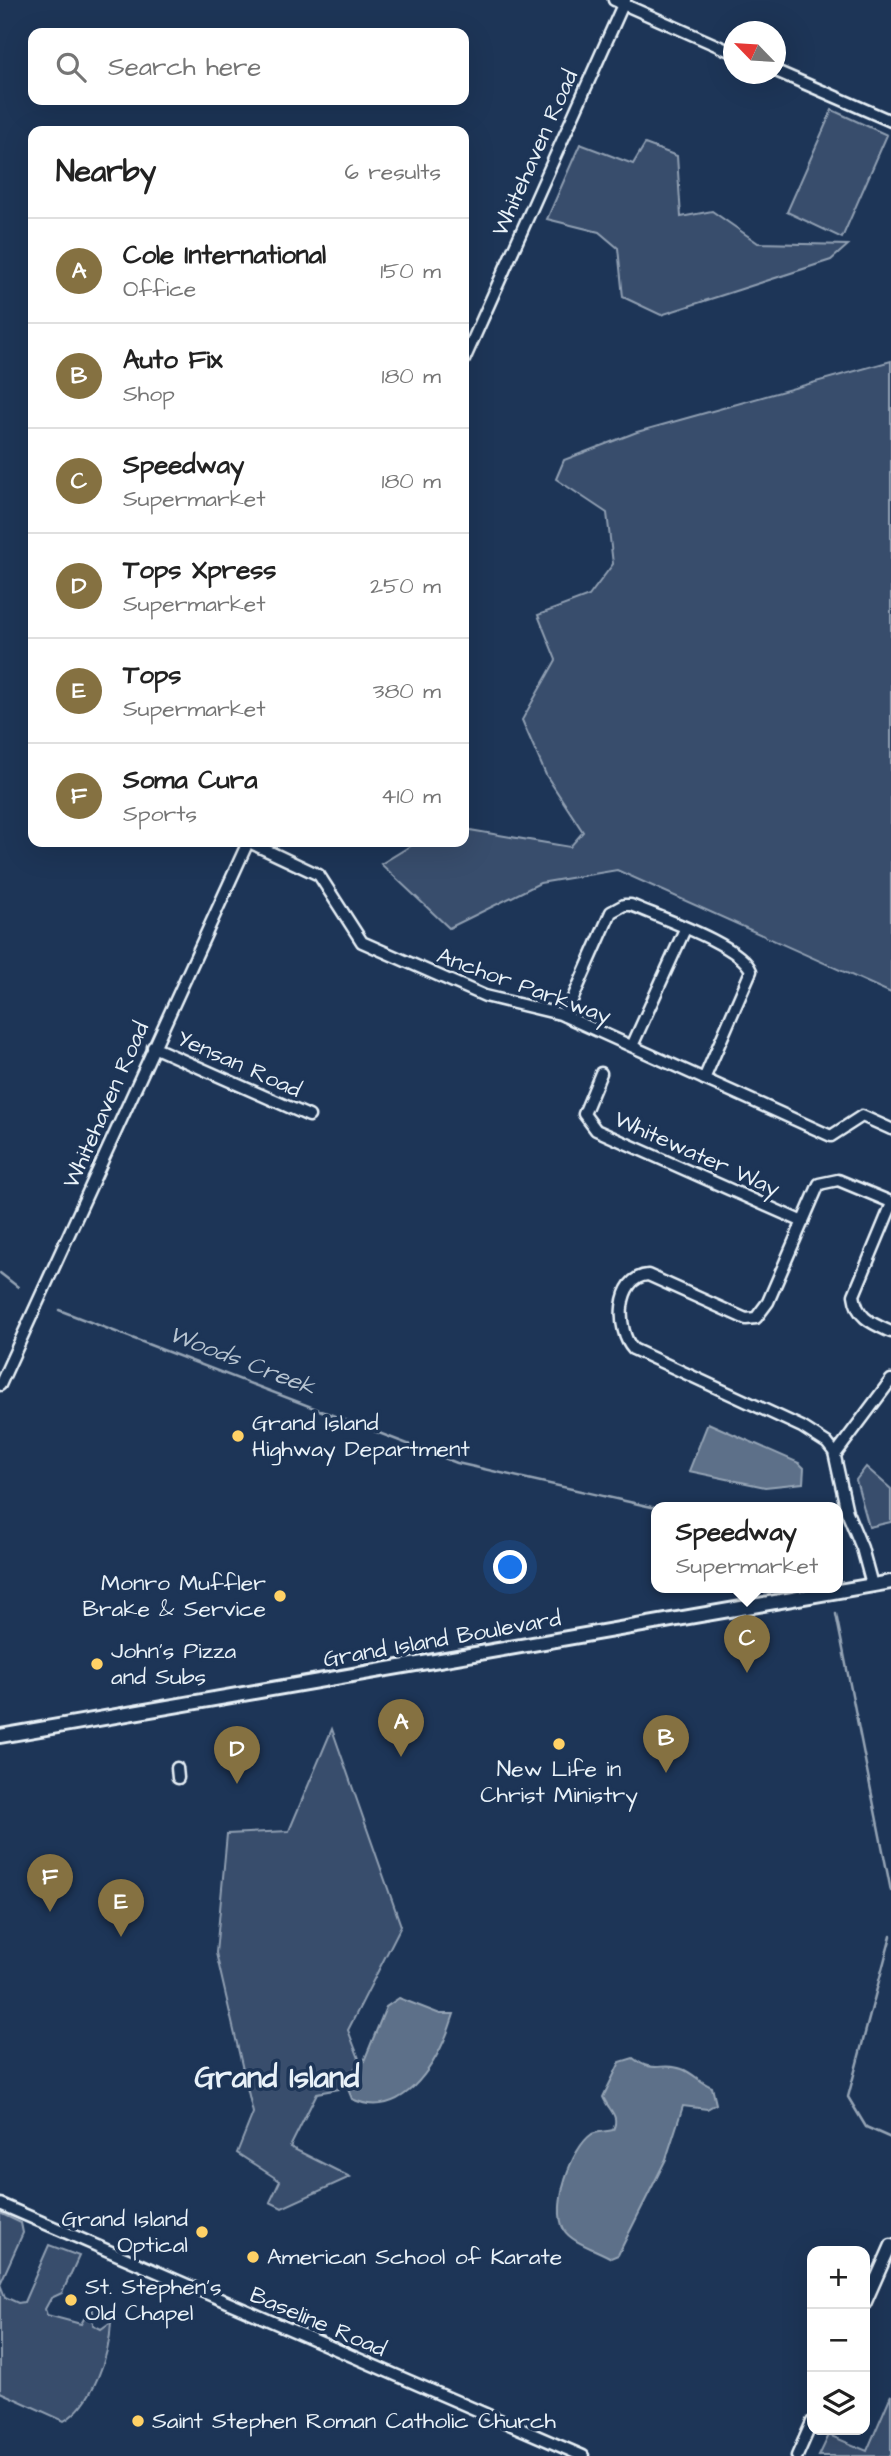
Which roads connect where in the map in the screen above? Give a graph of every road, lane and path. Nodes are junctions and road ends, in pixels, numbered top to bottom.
1 (621, 1) edge
2 (723, 48) edge
3 (786, 76) edge
4 (891, 121) edge
5 (469, 349) edge
6 (246, 847) edge
7 (259, 847) edge
8 (685, 929) junction
9 (565, 1016) junction
10 (632, 1046) junction
11 (153, 1047) junction
12 (601, 1073) dead end
13 (704, 1079) junction
14 (309, 1116) dead end
15 (891, 1129) edge
16 (891, 1204) edge
17 (803, 1222) junction
18 (891, 1332) edge
19 (891, 1380) edge
20 (0, 1385) edge
21 (835, 1455) junction
22 (891, 1582) edge
23 (872, 1585) junction
24 (843, 1590) edge
25 (826, 1593) edge
26 (0, 1736) edge
27 (0, 2204) edge
28 (891, 2245) edge
29 (870, 2293) edge
30 (807, 2433) edge
31 (583, 2456) edge
32 (797, 2456) edge

1 - 2 street
1 - 5 street, Whitehaven Road
3 - 4 street
6 - 11 street, Whitehaven Road
7 - 9 street, Anchor Parkway
8 - 9 street
8 - 10 street
8 - 13 street
9 - 10 street, Anchor Parkway
10 - 13 street, Anchor Parkway
11 - 14 street, Yensan Road
11 - 20 street, Whitehaven Road
12 - 17 street, Whitewater Way
13 - 15 street, Anchor Parkway
16 - 17 street
16 - 18 street
17 - 21 street
19 - 21 street
21 - 23 street
22 - 23 main road, Grand Island Boulevard
23 - 24 main road, Grand Island Boulevard
25 - 26 main road, Grand Island Boulevard
27 - 31 street, Baseline Road
28 - 29 street
30 - 32 street

